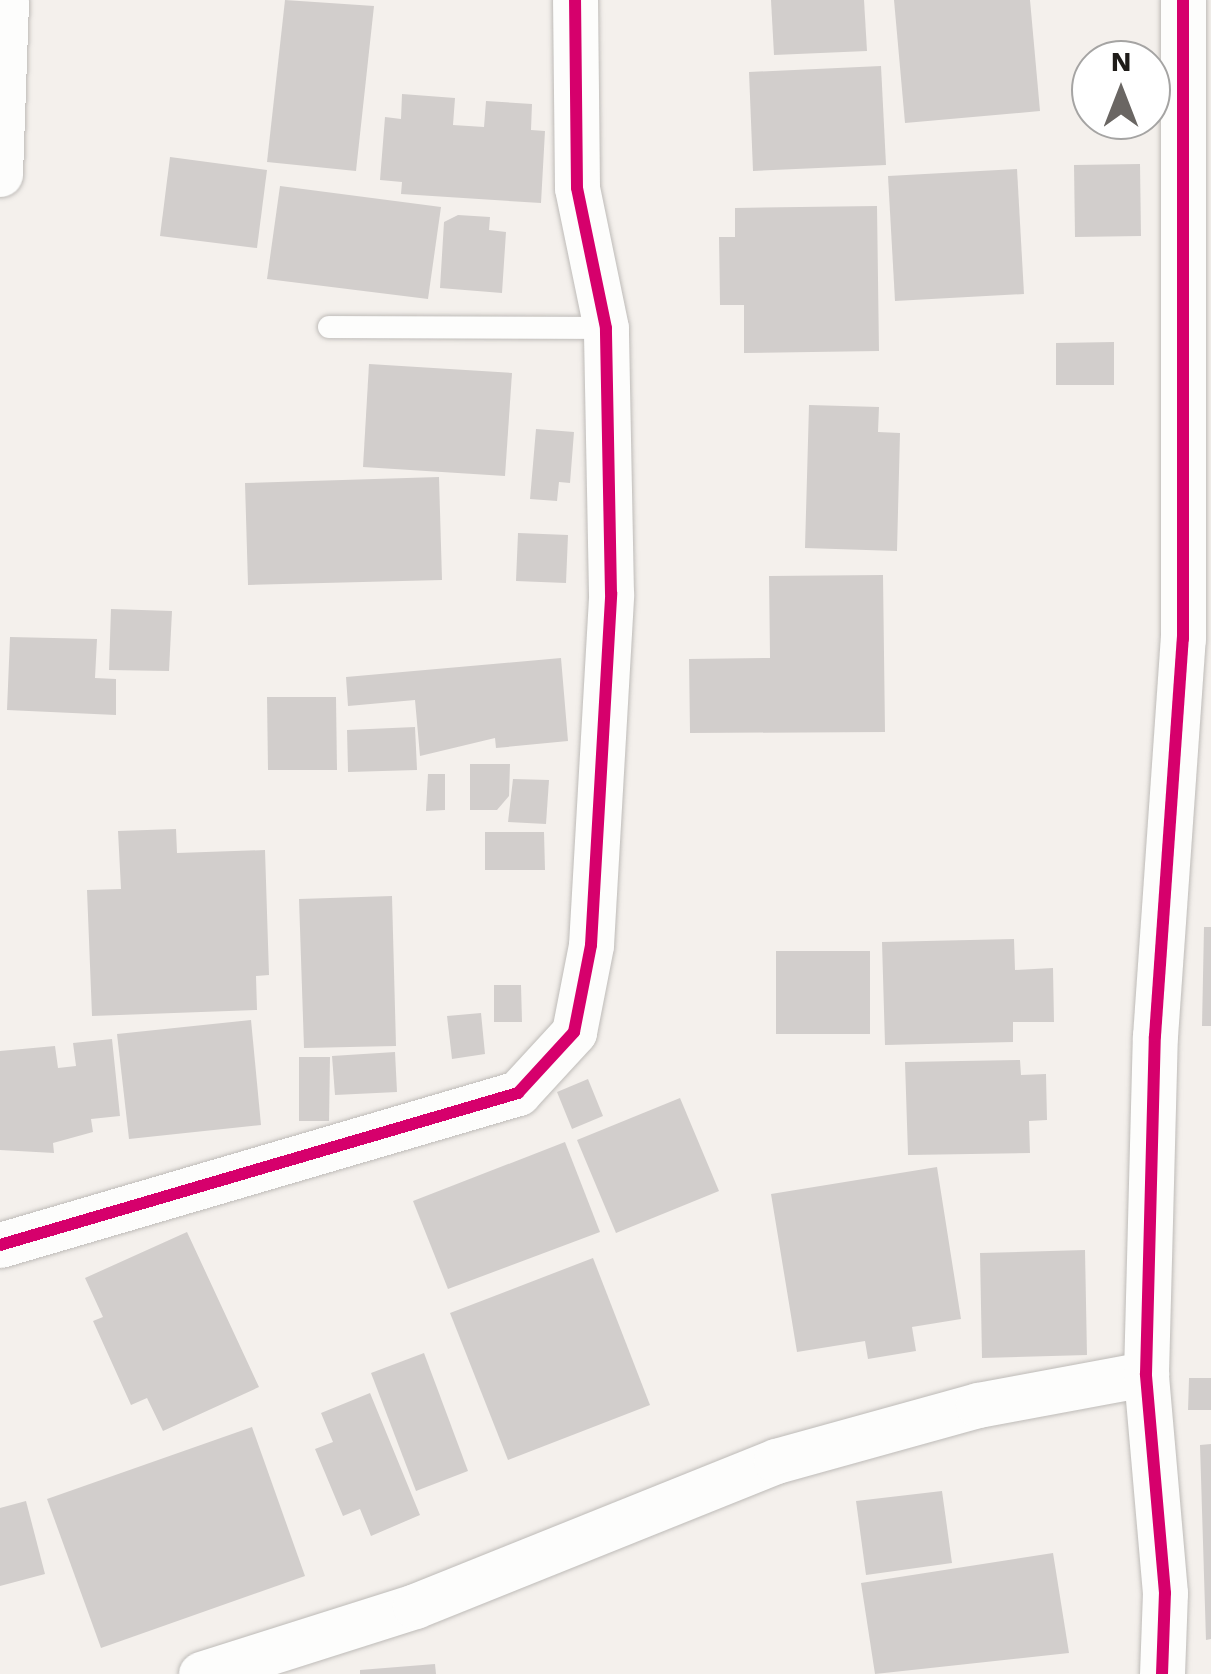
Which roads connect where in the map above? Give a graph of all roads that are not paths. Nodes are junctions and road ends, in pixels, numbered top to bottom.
1 (6, 0) edge
2 (575, 0) edge
3 (1182, 0) edge
4 (1196, 80) edge
5 (0, 174) edge
6 (1211, 205) edge
7 (1183, 240) junction
8 (329, 327) dead end
9 (606, 328) junction
10 (0, 1245) edge
11 (1146, 1374) junction
12 (225, 1670) edge
13 (1162, 1674) edge

1 - 5 street
2 - 9 street
3 - 4 street
4 - 7 street
6 - 7 street
7 - 11 street
8 - 9 lane
9 - 10 street
11 - 12 street
11 - 13 street

